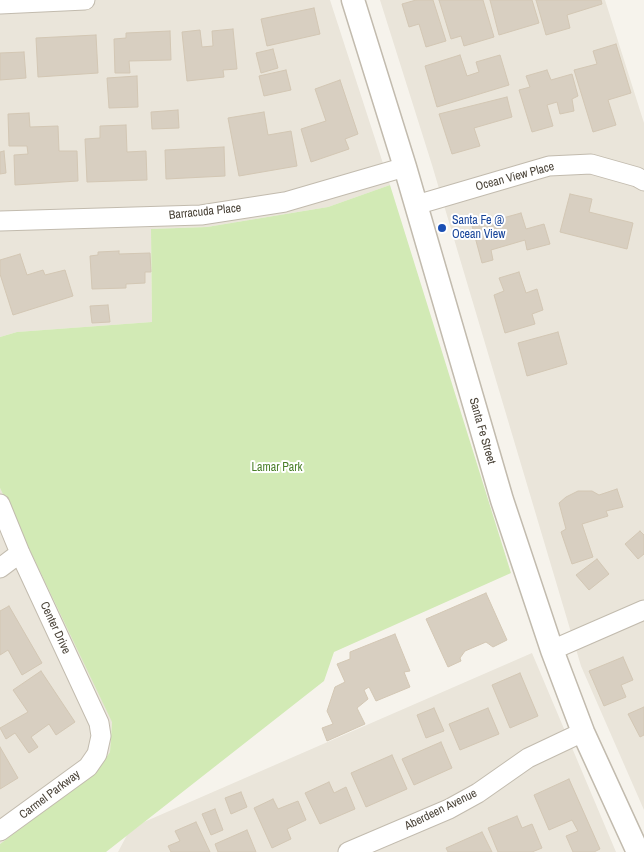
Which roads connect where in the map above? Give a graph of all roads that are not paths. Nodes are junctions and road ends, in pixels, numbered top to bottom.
1 (85, 0) edge
2 (353, 0) edge
3 (0, 4) edge
4 (405, 167) junction
5 (644, 181) edge
6 (416, 205) junction
7 (0, 221) edge
8 (0, 504) edge
9 (20, 553) junction
10 (0, 568) edge
11 (644, 610) edge
12 (552, 650) junction
13 (583, 732) junction
14 (97, 754) joint
15 (0, 831) edge
16 (348, 852) edge
17 (638, 852) edge

1 - 3 street
2 - 4 street, Santa Fe Street
4 - 6 street, Santa Fe Street
4 - 7 street, Barracuda Place
5 - 6 street, Ocean View Place
6 - 12 street, Santa Fe Street
8 - 9 street, Center Drive
9 - 10 street
9 - 14 street, Center Drive
11 - 12 street
12 - 13 street, Santa Fe Street
13 - 16 street, Aberdeen Avenue
13 - 17 street, Santa Fe Street
14 - 15 street, Carmel Parkway

